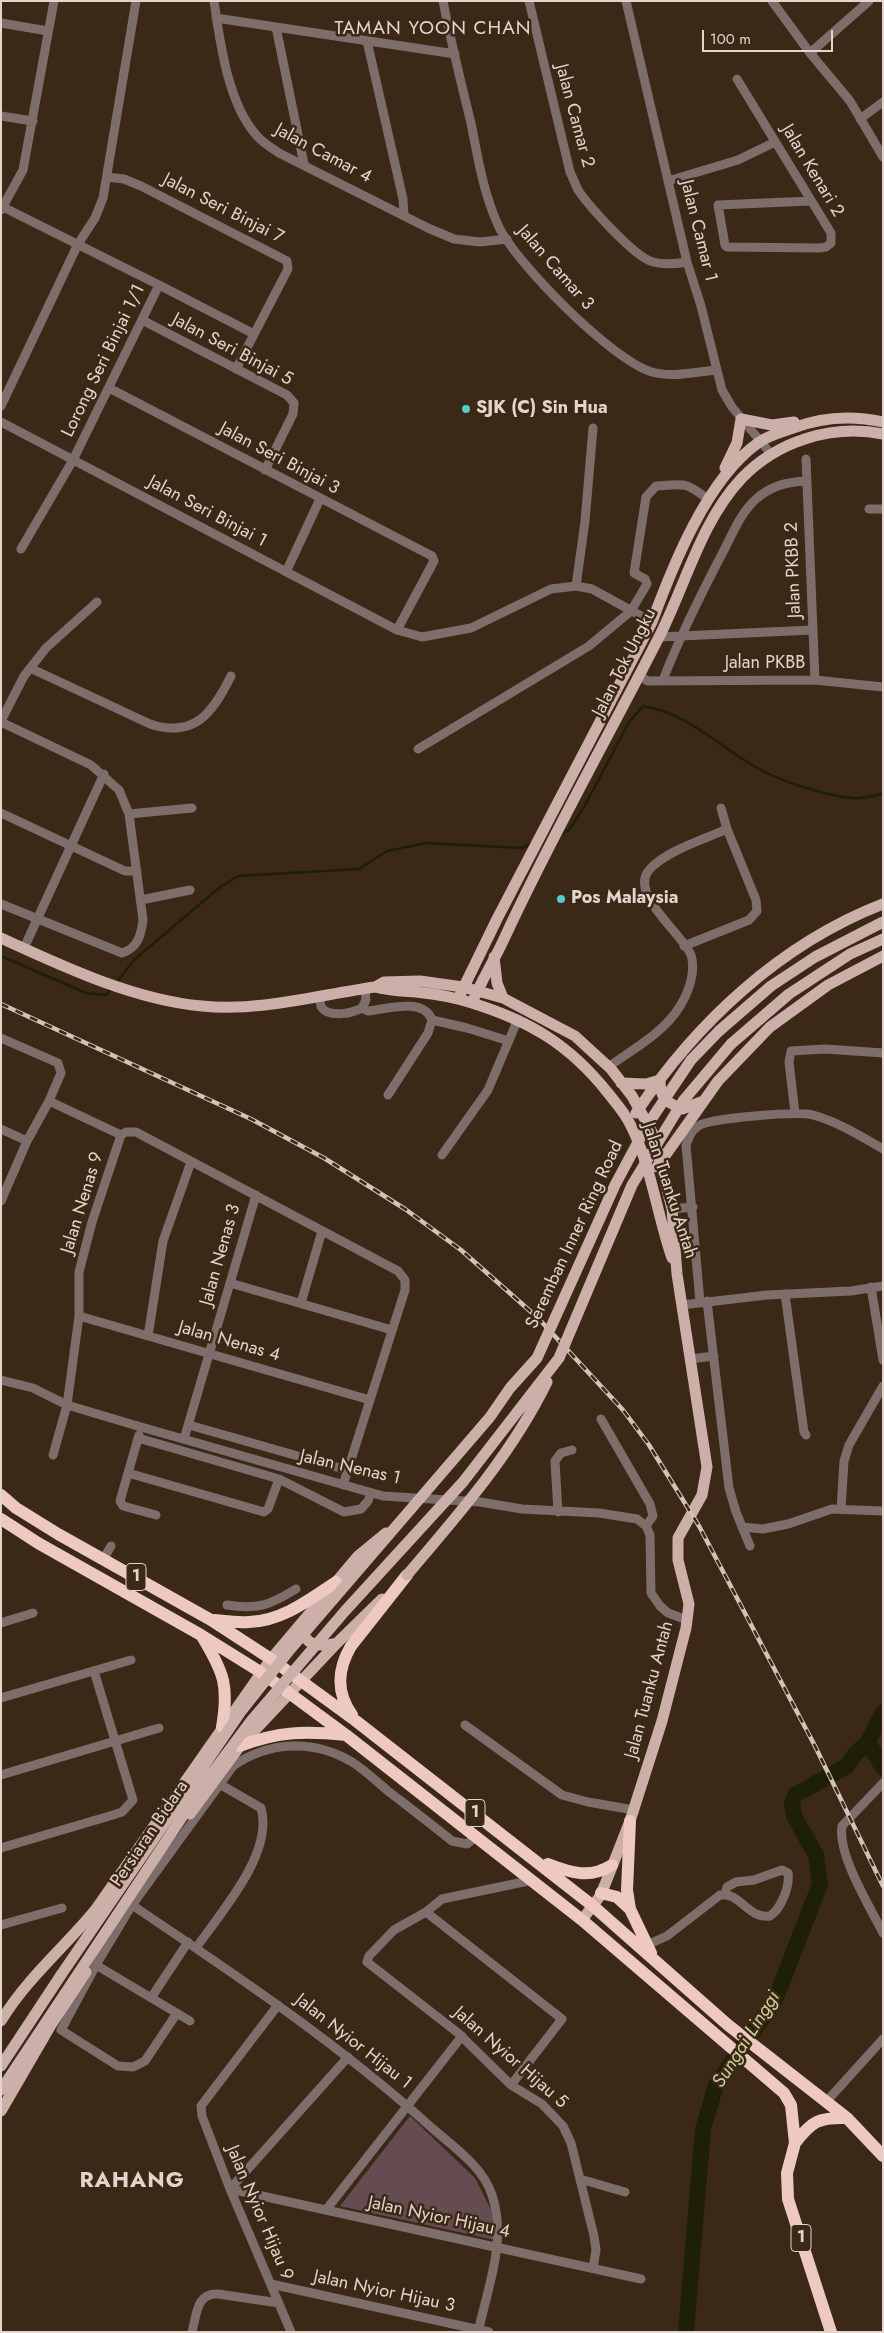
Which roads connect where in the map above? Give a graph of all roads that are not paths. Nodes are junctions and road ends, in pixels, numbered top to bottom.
1 (54, 1) edge
2 (136, 1) edge
3 (214, 1) edge
4 (443, 1) edge
5 (529, 1) edge
6 (626, 1) edge
7 (772, 1) edge
8 (869, 1) edge
9 (216, 18) junction
10 (1, 23) edge
11 (276, 27) junction
12 (48, 31) junction
13 (367, 41) junction
14 (810, 53) junction
15 (455, 54) junction
16 (737, 78) dead end
17 (883, 102) edge
18 (1, 116) edge
19 (860, 119) junction
20 (33, 121) junction
21 (775, 142) junction
22 (883, 157) edge
23 (304, 164) junction
24 (107, 177) junction
25 (668, 181) junction
26 (810, 201) junction
27 (2, 209) edge
28 (404, 216) junction
29 (507, 239) junction
30 (78, 244) junction
31 (687, 262) junction
32 (160, 285) junction
33 (142, 320) junction
34 (254, 334) junction
35 (236, 369) junction
36 (716, 370) junction
37 (109, 388) junction
38 (1, 406) edge
39 (741, 419) junction
40 (811, 421) junction
41 (1, 422) edge
42 (883, 422) edge
43 (593, 428) dead end
44 (883, 434) edge
45 (759, 441) junction
46 (771, 454) junction
47 (806, 459) dead end
48 (74, 460) junction
49 (265, 470) junction
50 (724, 476) junction
51 (807, 481) junction
52 (708, 499) junction
53 (320, 500) junction
54 (869, 509) dead end
55 (883, 509) edge
56 (21, 549) dead end
57 (286, 572) junction
58 (576, 586) junction
59 (97, 602) dead end
60 (632, 611) junction
61 (652, 622) junction
62 (397, 630) junction
63 (813, 630) junction
64 (680, 636) junction
65 (659, 637) junction
66 (30, 668) junction
67 (231, 676) dead end
68 (643, 678) junction
69 (662, 680) junction
70 (815, 680) junction
71 (883, 687) edge
72 (1, 721) edge
73 (418, 750) dead end
74 (104, 774) junction
75 (192, 808) dead end
76 (721, 808) dead end
77 (1, 813) edge
78 (129, 814) junction
79 (551, 829) junction
80 (727, 830) junction
81 (543, 844) junction
82 (71, 845) junction
83 (137, 871) junction
84 (190, 890) dead end
85 (141, 900) junction
86 (1, 904) edge
87 (883, 904) edge
88 (36, 919) junction
89 (883, 922) edge
90 (1, 938) edge
91 (883, 939) edge
92 (684, 946) junction
93 (24, 948) junction
94 (883, 956) edge
95 (494, 957) junction
96 (463, 987) junction
97 (370, 988) junction
98 (477, 992) junction
99 (320, 996) junction
100 (503, 998) junction
101 (458, 999) junction
102 (472, 1003) junction
103 (362, 1008) junction
104 (518, 1019) junction
105 (432, 1020) junction
106 (1, 1038) edge
107 (509, 1041) junction
108 (883, 1053) edge
109 (608, 1067) junction
110 (660, 1080) junction
111 (621, 1083) junction
112 (388, 1095) dead end
113 (704, 1100) junction
114 (49, 1101) junction
115 (639, 1109) junction
116 (795, 1113) junction
117 (630, 1123) junction
118 (1, 1129) edge
119 (121, 1135) junction
120 (27, 1141) junction
121 (883, 1149) edge
122 (442, 1155) dead end
123 (191, 1162) junction
124 (660, 1164) junction
125 (649, 1177) junction
126 (256, 1195) junction
127 (1, 1201) edge
128 (692, 1207) junction
129 (672, 1209) junction
130 (322, 1230) junction
131 (677, 1274) junction
132 (230, 1283) junction
133 (883, 1286) edge
134 (871, 1287) junction
135 (785, 1294) junction
136 (704, 1302) junction
137 (301, 1304) junction
138 (682, 1305) junction
139 (79, 1316) junction
140 (392, 1330) junction
141 (148, 1336) junction
142 (209, 1354) junction
143 (714, 1356) junction
144 (559, 1358) junction
145 (690, 1359) junction
146 (883, 1360) edge
147 (1, 1380) edge
148 (883, 1386) edge
149 (370, 1400) junction
150 (67, 1405) junction
151 (601, 1419) dead end
152 (189, 1424) junction
153 (141, 1427) junction
154 (806, 1435) dead end
155 (138, 1438) junction
156 (184, 1439) junction
157 (572, 1450) dead end
158 (53, 1455) dead end
159 (347, 1470) junction
160 (128, 1473) junction
161 (298, 1473) junction
162 (279, 1478) junction
163 (342, 1485) junction
164 (293, 1486) junction
165 (371, 1493) junction
166 (1, 1496) edge
167 (841, 1510) junction
168 (883, 1511) edge
169 (558, 1512) junction
170 (156, 1515) dead end
171 (1, 1519) edge
172 (400, 1522) junction
173 (646, 1526) junction
174 (742, 1527) junction
175 (111, 1546) dead end
176 (750, 1546) dead end
177 (104, 1558) junction
178 (407, 1575) junction
179 (336, 1582) junction
180 (296, 1589) dead end
181 (333, 1602) joint
182 (227, 1605) dead end
183 (345, 1611) joint
184 (33, 1613) dead end
185 (211, 1620) junction
186 (687, 1620) junction
187 (1, 1623) edge
188 (302, 1623) junction
189 (201, 1635) junction
190 (337, 1643) junction
191 (271, 1659) junction
192 (132, 1660) dead end
193 (94, 1671) junction
194 (262, 1672) junction
195 (301, 1681) junction
196 (290, 1693) junction
197 (1, 1698) edge
198 (241, 1700) junction
199 (272, 1713) junction
200 (356, 1721) junction
201 (464, 1725) dead end
202 (222, 1727) junction
203 (159, 1728) dead end
204 (346, 1735) junction
205 (114, 1741) junction
206 (240, 1746) junction
207 (1, 1774) edge
208 (216, 1782) junction
209 (881, 1784) edge
210 (632, 1815) junction
211 (477, 1836) junction
212 (1, 1848) edge
213 (538, 1861) junction
214 (612, 1865) junction
215 (533, 1880) junction
216 (601, 1893) junction
217 (725, 1894) junction
218 (132, 1905) junction
219 (593, 1906) junction
220 (62, 1908) dead end
221 (630, 1910) junction
222 (426, 1912) junction
223 (582, 1920) junction
224 (1, 1925) edge
225 (883, 1934) edge
226 (192, 1945) junction
227 (646, 1946) junction
228 (657, 1962) junction
229 (96, 1965) junction
230 (151, 1998) junction
231 (278, 2005) junction
232 (177, 2013) junction
233 (1, 2021) edge
234 (190, 2021) dead end
235 (462, 2036) junction
236 (883, 2039) edge
237 (348, 2057) junction
238 (1, 2066) edge
239 (511, 2084) junction
240 (1, 2090) edge
241 (826, 2102) junction
242 (407, 2105) junction
243 (1, 2111) edge
244 (846, 2118) junction
245 (795, 2142) junction
246 (883, 2156) edge
247 (580, 2179) junction
248 (230, 2189) junction
249 (625, 2192) dead end
250 (326, 2210) junction
251 (497, 2247) junction
252 (594, 2268) junction
253 (641, 2279) dead end
254 (271, 2284) junction
255 (279, 2303) junction
256 (478, 2331) edge
257 (192, 2332) edge
258 (291, 2332) edge
259 (489, 2332) edge
260 (831, 2332) edge

1 - 12 street
2 - 24 street
3 - 9 street, Jalan Camar 4
4 - 15 street, Jalan Camar 3
5 - 31 street, Jalan Camar 2
6 - 25 street, Jalan Camar 1
7 - 14 street
8 - 14 street
9 - 11 street
9 - 23 street, Jalan Camar 4
10 - 12 street
11 - 13 street
11 - 23 street
12 - 20 street
13 - 15 street
13 - 28 street
14 - 19 street
15 - 29 street, Jalan Camar 3
16 - 21 street, Jalan Kenari 2
17 - 19 street
18 - 20 street
19 - 22 street
20 - 27 street
21 - 25 street
21 - 26 street, Jalan Kenari 2
23 - 28 street, Jalan Camar 4
24 - 30 street
24 - 34 street, Jalan Seri Binjai 7
25 - 31 street, Jalan Camar 1
26 - 26 street, Jalan Kenari 2
27 - 30 street, Lorong Seri Binjai 1/1
28 - 29 street, Jalan Camar 4
29 - 36 street, Jalan Camar 3
30 - 32 street, Lorong Seri Binjai 1/1
30 - 38 street
31 - 36 street, Jalan Camar 1
32 - 33 street, Lorong Seri Binjai 1/1
32 - 34 street
33 - 35 street, Jalan Seri Binjai 5
33 - 37 street, Lorong Seri Binjai 1/1
34 - 35 street, Jalan Seri Binjai 7
35 - 49 street, Jalan Seri Binjai 5
36 - 39 street, Jalan Camar 1
37 - 48 street, Lorong Seri Binjai 1/1
37 - 49 street, Jalan Seri Binjai 3
39 - 40 main road
39 - 45 street, Jalan Camar 1
39 - 50 main road
40 - 42 main road, Jalan Tok Ungku
40 - 45 main road, Jalan Tok Ungku
41 - 48 street, Jalan Seri Binjai 1
43 - 58 street
44 - 46 main road, Jalan Tok Ungku
45 - 46 street, Jalan Camar 1
45 - 50 main road, Jalan Tok Ungku
46 - 65 main road, Jalan Tok Ungku
47 - 51 street, Jalan PKBB 2
48 - 56 street, Lorong Seri Binjai 1/1
48 - 57 street, Jalan Seri Binjai 1
49 - 53 street, Jalan Seri Binjai 3
50 - 52 main road, Jalan Tok Ungku
51 - 63 street, Jalan PKBB 2
51 - 64 street
52 - 60 street
52 - 61 main road, Jalan Tok Ungku
53 - 57 street
53 - 62 street, Jalan Seri Binjai 3
54 - 55 street
57 - 62 street, Jalan Seri Binjai 1
58 - 60 street
58 - 62 street, Jalan Seri Binjai 1
59 - 66 street
60 - 61 street
60 - 73 street
61 - 79 main road, Jalan Tok Ungku
63 - 64 street
63 - 70 street, Jalan PKBB 2
64 - 65 street
64 - 69 street
65 - 68 main road, Jalan Tok Ungku
66 - 67 street
66 - 72 street
68 - 69 street, Jalan PKBB
68 - 79 main road, Jalan Tok Ungku
69 - 70 street, Jalan PKBB
70 - 71 street, Jalan PKBB
72 - 74 street
74 - 78 street
74 - 82 street
75 - 78 street
76 - 80 street
77 - 82 street
78 - 83 street
79 - 81 main road
80 - 92 street
80 - 92 street
81 - 95 main road
81 - 96 main road
82 - 83 street
82 - 88 street
83 - 85 street
84 - 85 street
85 - 88 street
86 - 88 street
87 - 110 main road
88 - 93 street
89 - 172 main road, Seremban Inner Ring Road, bridge
90 - 93 main road
91 - 144 main road, Seremban Inner Ring Road, bridge
92 - 109 street
93 - 99 main road
94 - 113 main road
95 - 98 main road
95 - 100 main road
96 - 97 main road, Jalan Tuanku Antah
96 - 98 main road, Jalan Tuanku Antah
96 - 101 main road
97 - 99 main road
97 - 101 main road, Jalan Tuanku Antah
97 - 103 street
98 - 100 main road, Jalan Tuanku Antah
98 - 102 main road
99 - 103 street
100 - 109 main road, Jalan Tuanku Antah
101 - 102 main road, Jalan Tuanku Antah
102 - 104 main road, Jalan Tuanku Antah
103 - 105 street
104 - 107 street
104 - 117 main road, Jalan Tuanku Antah
105 - 107 street
105 - 112 street
106 - 114 street
107 - 122 street
108 - 116 street
109 - 111 main road, Jalan Tuanku Antah
110 - 111 main road
110 - 113 main road
110 - 115 main road
111 - 115 main road, Jalan Tuanku Antah
113 - 124 main road
114 - 119 street
114 - 120 street
115 - 117 main road
115 - 124 main road, Jalan Tuanku Antah
116 - 121 street
116 - 128 street
117 - 125 main road, Jalan Tuanku Antah
118 - 120 street
119 - 123 street, Jalan Nenas 9
119 - 139 street, Jalan Nenas 9
120 - 127 street
123 - 126 street, Jalan Nenas 9
123 - 141 street
124 - 125 main road
124 - 129 main road, Jalan Tuanku Antah
125 - 131 main road, Jalan Tuanku Antah
126 - 130 street, Jalan Nenas 9
126 - 132 street, Jalan Nenas 3
128 - 129 street
128 - 136 street
129 - 131 main road, Jalan Tuanku Antah
130 - 137 street
130 - 140 street, Jalan Nenas 9
131 - 138 main road, Jalan Tuanku Antah
132 - 137 street
132 - 142 street, Jalan Nenas 3
133 - 134 street
134 - 135 street
134 - 146 street
135 - 136 street
135 - 154 street
136 - 138 street
136 - 143 street
137 - 140 street
138 - 145 main road, Jalan Tuanku Antah
139 - 141 street, Jalan Nenas 4
139 - 150 street, Jalan Nenas 9
140 - 149 street
141 - 142 street, Jalan Nenas 4
142 - 149 street, Jalan Nenas 4
142 - 152 street, Jalan Nenas 3
143 - 145 street
143 - 174 street
144 - 178 main road, Persiaran Bidara, bridge
144 - 183 main road, Seremban Inner Ring Road, bridge
145 - 186 main road, Jalan Tuanku Antah
147 - 150 street, Jalan Nenas 1
148 - 167 street
149 - 159 street
150 - 153 street, Jalan Nenas 1
150 - 158 street, Jalan Nenas 9
151 - 173 street
152 - 156 street, Jalan Nenas 3
152 - 159 street
153 - 155 street
153 - 156 street, Jalan Nenas 1
155 - 160 street
155 - 162 street
156 - 161 street, Jalan Nenas 1
157 - 169 street
159 - 163 street
160 - 162 street
160 - 170 street
161 - 163 street, Jalan Nenas 1
161 - 164 street
162 - 164 street
163 - 165 street, Jalan Nenas 1
164 - 165 street
165 - 169 street, Jalan Nenas 1
166 - 177 highway, 1
167 - 168 street
167 - 174 street
169 - 173 street, Jalan Nenas 1
171 - 189 highway, 1
172 - 179 main road, Persiaran Bidara, bridge
172 - 181 main road, Seremban Inner Ring Road, bridge
173 - 186 street
174 - 176 street
175 - 177 street
177 - 185 highway, 1
178 - 190 main road, Persiaran Bidara
178 - 200 highway
179 - 185 highway
179 - 188 main road, Persiaran Bidara
180 - 182 street
181 - 238 main road, Persiaran Bidara, bridge
183 - 240 main road, Persiaran Bidara, bridge
184 - 187 street
185 - 191 highway, 1
186 - 210 main road, Jalan Tuanku Antah
188 - 190 main road
188 - 191 main road, Persiaran Bidara
189 - 194 highway, 1
189 - 202 highway
190 - 195 main road, Persiaran Bidara
191 - 194 main road, Persiaran Bidara
191 - 195 highway, 1
192 - 193 street
193 - 197 street
193 - 205 street
194 - 196 highway, 1
194 - 198 main road, Persiaran Bidara
195 - 196 main road, Persiaran Bidara
195 - 200 highway, 1
196 - 199 main road, Persiaran Bidara
196 - 204 highway, 1
198 - 199 main road
198 - 202 main road, Persiaran Bidara
199 - 206 main road, Persiaran Bidara
200 - 213 highway, 1
201 - 210 street
202 - 233 main road, Persiaran Bidara
203 - 205 street
204 - 206 highway
204 - 211 highway, 1
205 - 207 street
205 - 212 street
206 - 208 main road, Persiaran Bidara
208 - 211 street
208 - 218 street
208 - 226 street
208 - 243 main road, Persiaran Bidara
209 - 225 street
210 - 214 main road, Jalan Tuanku Antah
210 - 221 highway
211 - 215 highway, 1
213 - 214 highway
213 - 219 highway, 1
214 - 216 main road, Jalan Tuanku Antah
215 - 222 street
215 - 223 highway, 1
216 - 219 main road, Jalan Tuanku Antah
216 - 221 highway
217 - 217 street
217 - 227 street
218 - 226 street, Jalan Nyior Hijau 1
218 - 229 street
219 - 223 main road, Jalan Tuanku Antah
219 - 228 highway, 1
220 - 224 street
221 - 227 highway
222 - 235 street, Jalan Nyior Hijau 5
222 - 239 street
223 - 245 highway, 1
226 - 230 street
226 - 231 street, Jalan Nyior Hijau 1
227 - 228 highway
228 - 241 highway, 1
229 - 230 street
229 - 232 street
230 - 232 street
231 - 237 street, Jalan Nyior Hijau 1
231 - 248 street, Jalan Nyior Hijau 9
232 - 234 street
235 - 239 street, Jalan Nyior Hijau 5
235 - 242 street
236 - 241 street
237 - 242 street, Jalan Nyior Hijau 1
237 - 248 street
239 - 247 street, Jalan Nyior Hijau 5
241 - 244 highway, 1
242 - 250 street
242 - 251 street, Jalan Nyior Hijau 1
244 - 245 highway, 1
244 - 246 highway, 1
245 - 260 highway, 1
247 - 249 street
247 - 252 street, Jalan Nyior Hijau 5
248 - 250 street, Jalan Nyior Hijau 4
248 - 254 street, Jalan Nyior Hijau 9
250 - 251 street, Jalan Nyior Hijau 4
251 - 252 street, Jalan Nyior Hijau 4
251 - 256 street, Jalan Nyior Hijau 1
252 - 253 street, Jalan Nyior Hijau 4
254 - 255 street, Jalan Nyior Hijau 9
254 - 256 street, Jalan Nyior Hijau 3
255 - 257 street
255 - 258 street, Jalan Nyior Hijau 9
256 - 259 street, Jalan Nyior Hijau 3

